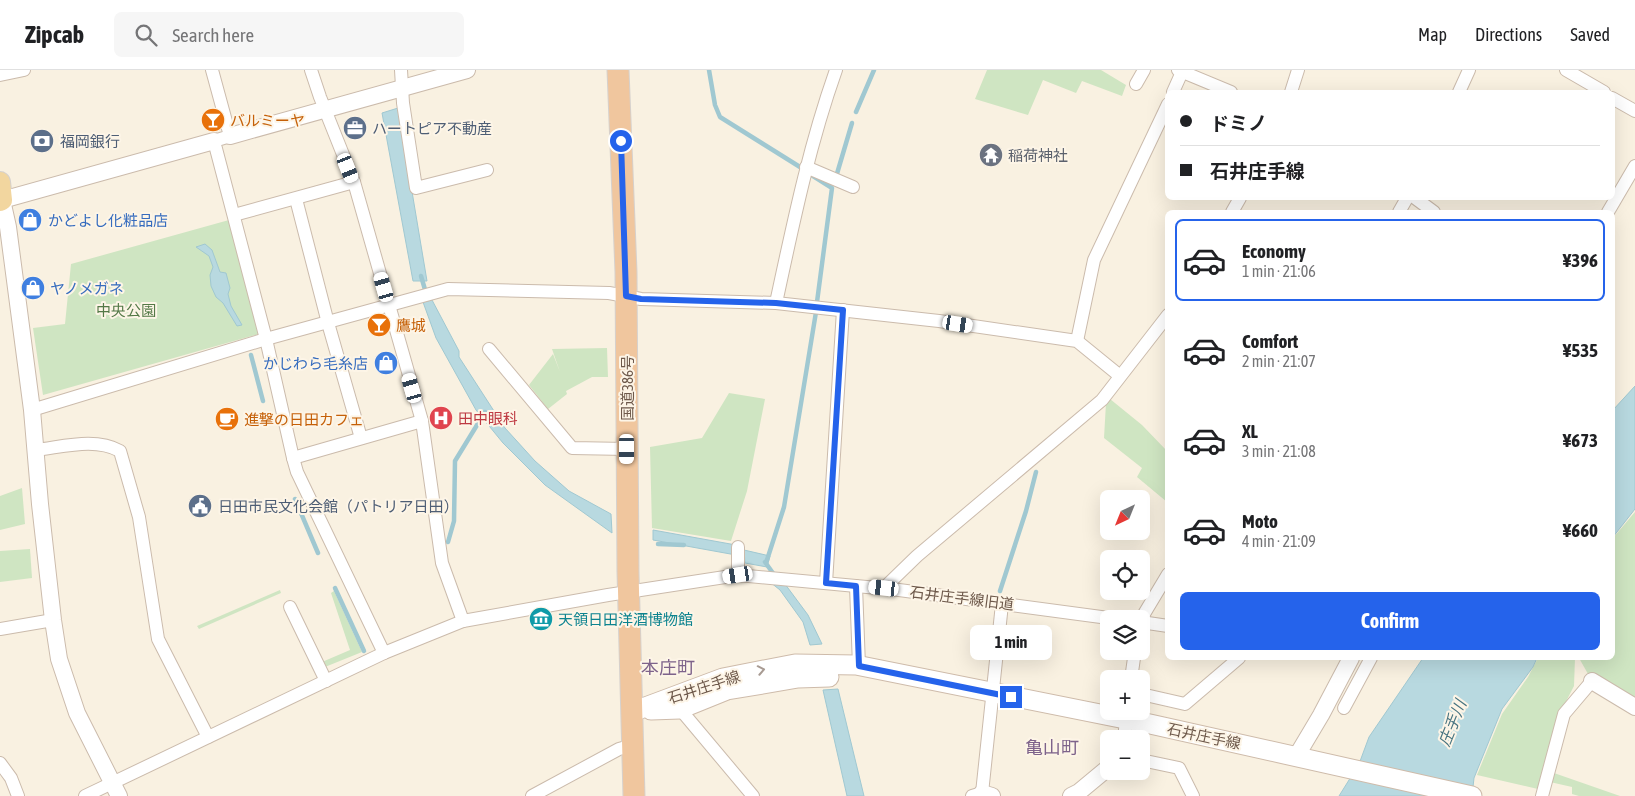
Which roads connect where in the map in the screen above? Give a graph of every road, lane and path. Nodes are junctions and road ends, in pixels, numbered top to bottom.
1 (24, 70) edge
2 (212, 70) edge
3 (311, 70) edge
4 (402, 70) edge
5 (467, 70) edge
6 (618, 70) edge
7 (836, 70) edge
8 (1144, 70) edge
9 (1298, 70) edge
10 (1469, 70) edge
11 (1566, 70) edge
12 (1180, 71) edge
13 (0, 75) edge
14 (1136, 84) dead end
15 (403, 88) junction
16 (1174, 90) edge
17 (1226, 90) edge
18 (1292, 90) edge
19 (1459, 90) edge
20 (1601, 90) edge
21 (1615, 100) edge
22 (325, 110) junction
23 (1165, 110) edge
24 (1635, 111) edge
25 (222, 139) junction
26 (1635, 166) edge
27 (806, 167) junction
28 (487, 170) dead end
29 (354, 182) junction
30 (841, 182) dead end
31 (1, 194) edge
32 (296, 199) junction
33 (1418, 200) edge
34 (1431, 210) edge
35 (1609, 210) edge
36 (234, 215) junction
37 (626, 296) junction
38 (776, 303) junction
39 (389, 304) junction
40 (843, 310) junction
41 (1165, 319) edge
42 (328, 323) junction
43 (266, 339) junction
44 (1077, 342) junction
45 (489, 349) dead end
46 (1120, 376) junction
47 (32, 410) junction
48 (422, 421) junction
49 (361, 438) junction
50 (627, 449) junction
51 (36, 450) junction
52 (293, 458) junction
53 (738, 547) dead end
54 (738, 569) junction
55 (1165, 579) edge
56 (826, 583) junction
57 (856, 586) junction
58 (884, 588) junction
59 (629, 592) junction
60 (1002, 604) junction
61 (290, 607) dead end
62 (1147, 610) edge
63 (1100, 617) edge
64 (52, 620) junction
65 (463, 621) junction
66 (1150, 623) edge
67 (1165, 625) edge
68 (0, 629) edge
69 (384, 653) junction
70 (1236, 660) edge
71 (1350, 660) edge
72 (1370, 660) edge
73 (859, 666) junction
74 (326, 680) junction
75 (1592, 680) joint
76 (1150, 696) edge
77 (993, 698) junction
78 (1635, 707) edge
79 (1344, 708) dead end
80 (680, 709) junction
81 (632, 712) junction
82 (1125, 725) edge
83 (208, 737) junction
84 (633, 745) junction
85 (1296, 757) junction
86 (1150, 762) edge
87 (0, 763) edge
88 (1100, 774) edge
89 (116, 789) edge
90 (982, 795) edge
91 (18, 796) edge
92 (85, 796) edge
93 (532, 796) edge
94 (634, 796) edge
95 (752, 796) edge
96 (1071, 796) edge
97 (1193, 796) edge
98 (1472, 796) edge
99 (1542, 796) edge

1 - 13 street
2 - 25 street
3 - 22 street
4 - 15 street
5 - 15 street
6 - 37 highway, 国道386号
7 - 27 street
8 - 14 street
9 - 18 street
10 - 19 street
11 - 20 street
12 - 16 street
12 - 17 street
15 - 22 street
15 - 28 street
21 - 24 street
22 - 25 street
22 - 29 street
23 - 44 street
25 - 31 street
25 - 36 street
26 - 35 street
27 - 30 street
27 - 38 street
29 - 32 street
29 - 39 street
31 - 47 street
32 - 36 street
32 - 42 street
33 - 34 street
36 - 43 street
37 - 38 street
37 - 39 street
37 - 50 highway, 国道386号
38 - 40 street
39 - 42 street
39 - 48 street
40 - 44 street
40 - 56 street
41 - 46 street
42 - 43 street
42 - 49 street
43 - 47 street
43 - 52 street
44 - 46 street
45 - 50 street
46 - 58 street
47 - 51 street
48 - 49 street
48 - 65 street
49 - 52 street
50 - 59 highway, 国道386号
51 - 64 street
51 - 83 street
52 - 69 street
53 - 54 street
54 - 56 street, 石井庄手線旧道
54 - 59 street, 石井庄手線旧道
55 - 62 street
56 - 57 street, 石井庄手線旧道
57 - 58 street, 石井庄手線旧道
57 - 73 street
58 - 60 street, 石井庄手線旧道
59 - 65 street, 石井庄手線旧道
59 - 81 highway, 国道386号
60 - 63 street, 石井庄手線旧道
60 - 77 street
61 - 74 street
64 - 68 street
64 - 89 street
65 - 69 street, 石井庄手線旧道
66 - 67 street
69 - 74 street, 石井庄手線旧道
70 - 76 street
71 - 85 street
72 - 79 street
73 - 77 main road, 石井庄手線
81 -> 73 main road, 石井庄手線
74 - 83 street, 石井庄手線旧道
75 - 78 street
75 - 99 street
77 - 80 main road, 石井庄手線
77 - 82 main road, 石井庄手線
77 - 90 street
80 - 81 main road, 石井庄手線
80 - 95 street
81 - 84 highway, 国道386号
82 - 85 main road, 石井庄手線
83 - 89 street, 石井庄手線旧道
84 - 93 street
84 - 94 highway, 国道386号
85 - 98 main road, 石井庄手線
86 - 97 street
87 - 91 street
88 - 96 street
89 - 92 street, 石井庄手線旧道

